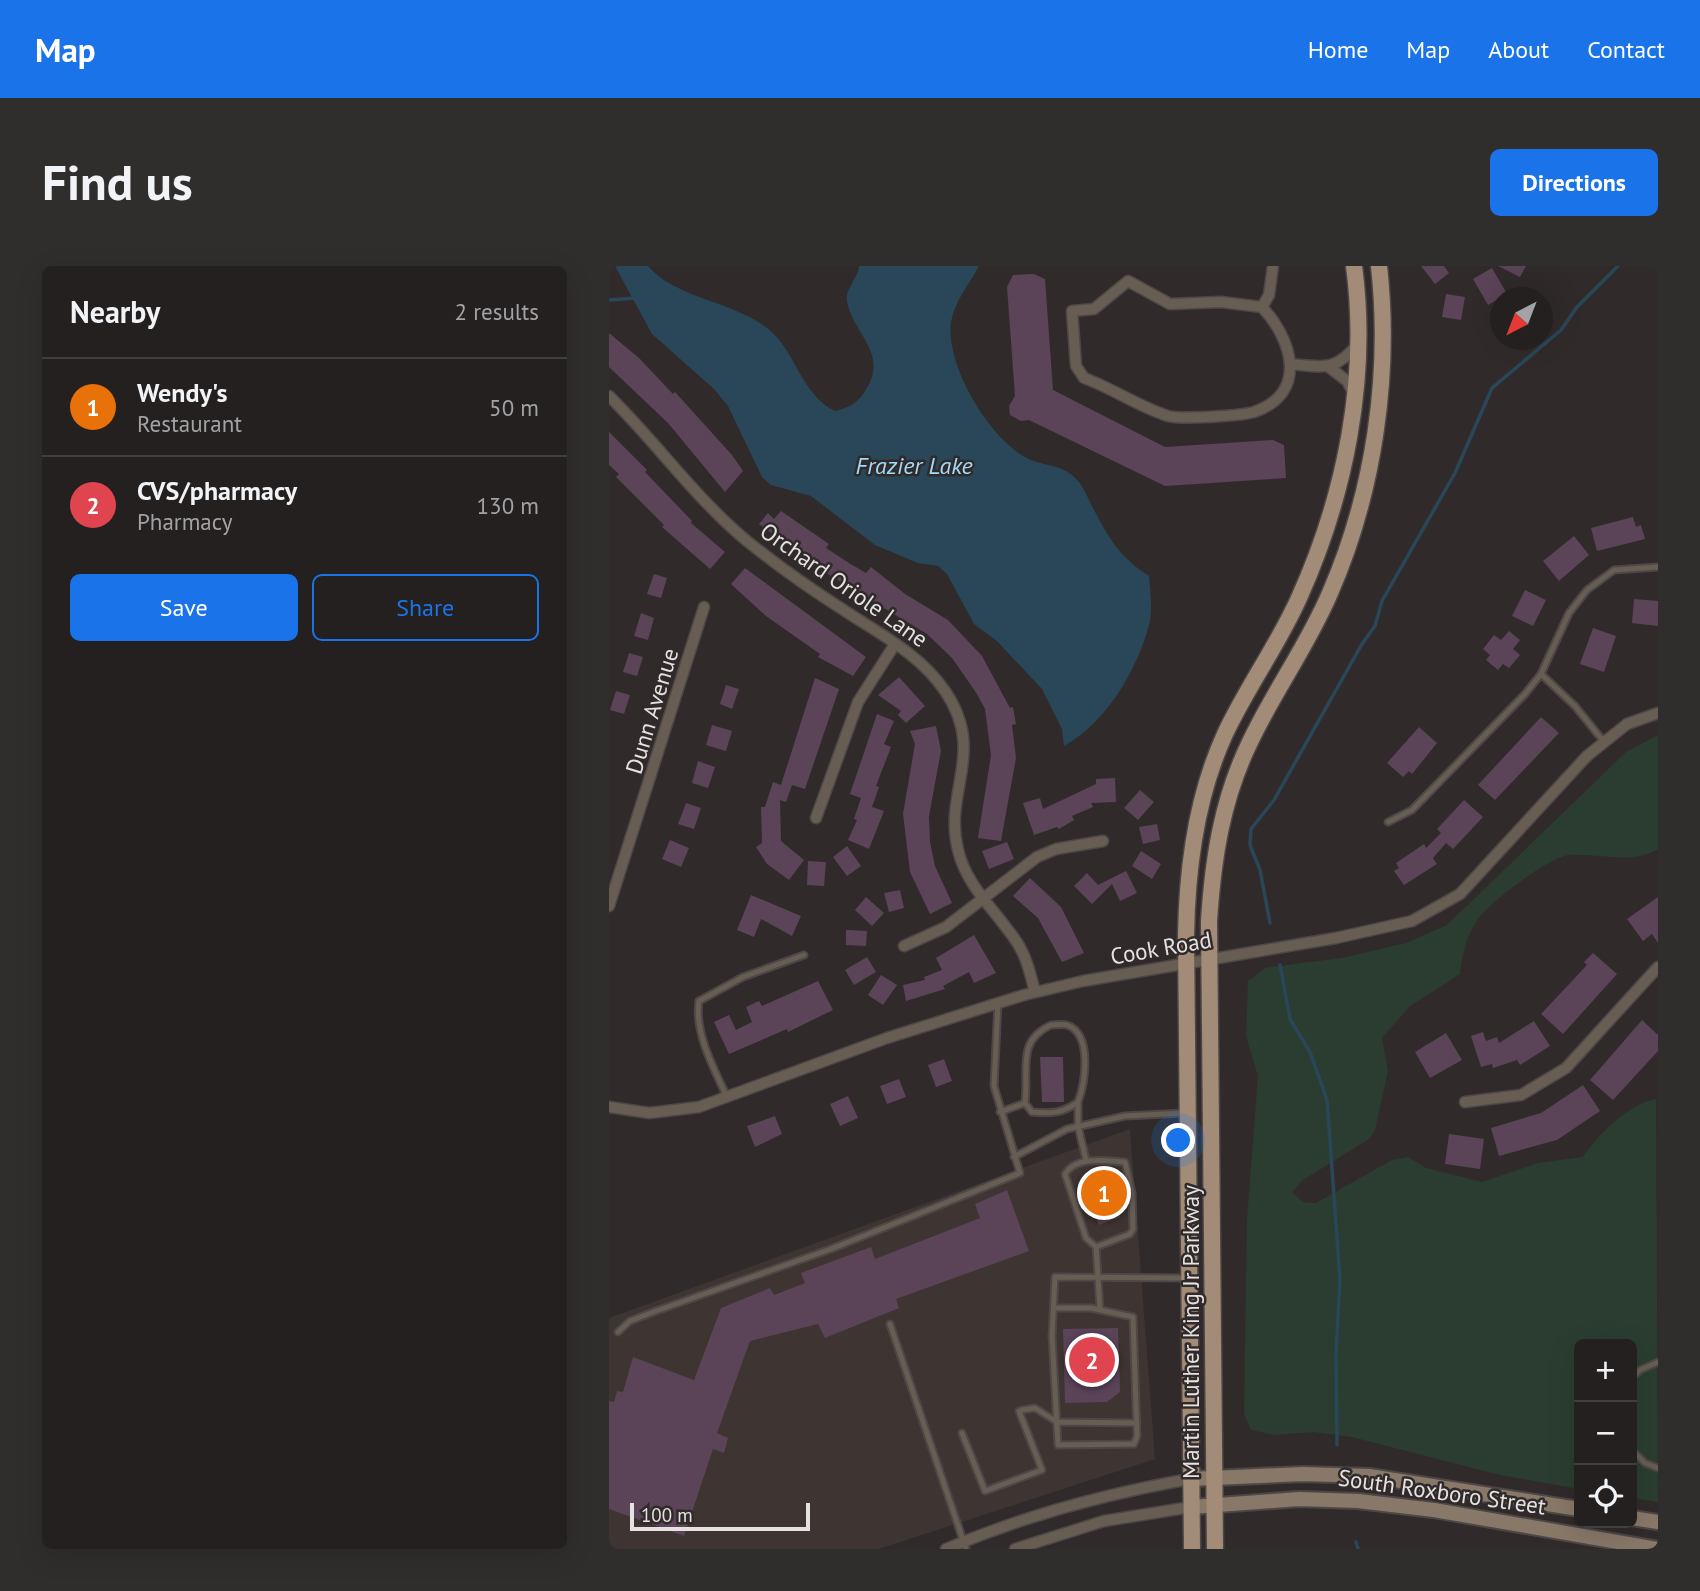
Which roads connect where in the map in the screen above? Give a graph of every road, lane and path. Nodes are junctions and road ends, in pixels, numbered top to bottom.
1 (1273, 266) edge
2 (1354, 266) edge
3 (1379, 266) edge
4 (1262, 307) junction
5 (1358, 344) junction
6 (1290, 364) junction
7 (1329, 367) junction
8 (1355, 394) junction
9 (609, 396) edge
10 (1658, 566) edge
11 (704, 607) dead end
12 (895, 644) junction
13 (1541, 674) junction
14 (1658, 713) edge
15 (1604, 742) junction
16 (816, 818) dead end
17 (1388, 822) dead end
18 (1103, 841) dead end
19 (983, 898) junction
20 (609, 906) edge
21 (904, 946) dead end
22 (804, 955) dead end
23 (1210, 959) junction
24 (1187, 963) junction
25 (1658, 967) edge
26 (1035, 992) junction
27 (998, 1002) junction
28 (727, 1097) junction
29 (1025, 1102) junction
30 (1078, 1102) junction
31 (1465, 1102) dead end
32 (609, 1107) edge
33 (1000, 1112) junction
34 (1188, 1113) junction
35 (1078, 1126) junction
36 (1014, 1157) junction
37 (1086, 1160) junction
38 (1096, 1247) junction
39 (1100, 1277) junction
40 (1189, 1278) junction
41 (1055, 1308) junction
42 (1100, 1309) junction
43 (890, 1324) dead end
44 (618, 1332) dead end
45 (1658, 1362) edge
46 (1637, 1373) edge
47 (1057, 1422) junction
48 (1137, 1423) junction
49 (962, 1433) dead end
50 (1637, 1455) edge
51 (1658, 1468) edge
52 (1215, 1477) junction
53 (1190, 1479) junction
54 (1215, 1505) junction
55 (1191, 1507) junction
56 (1574, 1508) edge
57 (1637, 1519) edge
58 (1658, 1522) edge
59 (965, 1545) edge
60 (946, 1549) edge
61 (1015, 1549) edge
62 (1192, 1549) edge
63 (1215, 1549) edge
64 (1658, 1549) edge

1 - 4 street
2 - 5 main road, Martin Luther King Jr Parkway
3 - 23 main road, Martin Luther King Jr Parkway
4 - 6 street
4 - 6 street
5 - 7 street
5 - 8 main road, Martin Luther King Jr Parkway
6 - 7 street
7 - 8 street
8 - 24 main road, Martin Luther King Jr Parkway
9 - 12 street, Orchard Oriole Lane
10 - 13 lane
11 - 20 street, Dunn Avenue
12 - 16 street
12 - 19 street, Orchard Oriole Lane
13 - 15 lane
13 - 17 lane
14 - 15 street, Cook Road
15 - 23 street, Cook Road
18 - 19 street
19 - 21 street
19 - 26 street, Orchard Oriole Lane
22 - 28 lane
23 - 24 street, Cook Road
23 - 52 main road, Martin Luther King Jr Parkway
24 - 26 street, Cook Road
24 - 34 main road, Martin Luther King Jr Parkway
25 - 31 street
26 - 27 street, Cook Road
27 - 28 street, Cook Road
27 - 33 lane
28 - 32 street, Cook Road
29 - 30 lane
29 - 30 lane
29 - 33 lane
30 - 35 lane
33 - 36 lane
34 - 35 lane
34 - 40 main road, Martin Luther King Jr Parkway
35 - 36 lane
35 - 37 lane
36 - 44 lane
37 - 38 lane
37 - 38 lane
38 - 39 lane
39 - 40 lane
39 - 41 lane
39 - 42 lane
40 - 53 main road, Martin Luther King Jr Parkway
41 - 42 lane
41 - 47 lane
42 - 48 lane
43 - 59 lane
45 - 46 lane
47 - 48 lane
47 - 48 lane
47 - 49 lane
50 - 51 lane
52 - 53 street, South Roxboro Street
52 - 54 main road, Martin Luther King Jr Parkway
52 - 56 street, South Roxboro Street
53 - 55 main road, Martin Luther King Jr Parkway
53 - 59 street, South Roxboro Street
54 - 55 street, South Roxboro Street
54 - 63 main road, Martin Luther King Jr Parkway
54 - 64 street, South Roxboro Street
55 - 61 street, South Roxboro Street
55 - 62 main road, Martin Luther King Jr Parkway
57 - 58 street
59 - 60 street, South Roxboro Street

